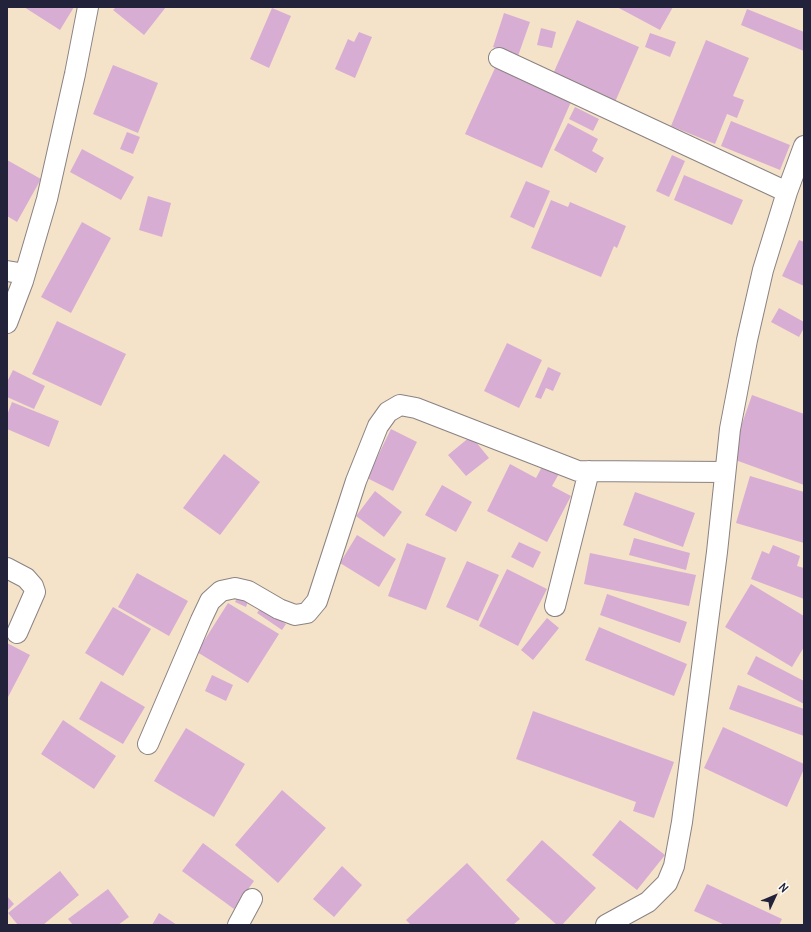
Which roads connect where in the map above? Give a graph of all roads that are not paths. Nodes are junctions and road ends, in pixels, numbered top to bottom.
1 (88, 7) edge
2 (499, 58) dead end
3 (804, 146) edge
4 (787, 192) junction
5 (16, 273) edge
6 (7, 323) edge
7 (589, 471) junction
8 (726, 472) junction
9 (7, 568) edge
10 (555, 606) dead end
11 (17, 633) dead end
12 (148, 744) dead end
13 (252, 899) dead end
14 (238, 925) edge
15 (606, 925) edge

1 - 5 street
2 - 4 street
3 - 4 street
4 - 8 street
5 - 6 street
7 - 8 street
7 - 10 street
7 - 12 street
8 - 15 street
9 - 11 street
13 - 14 street

